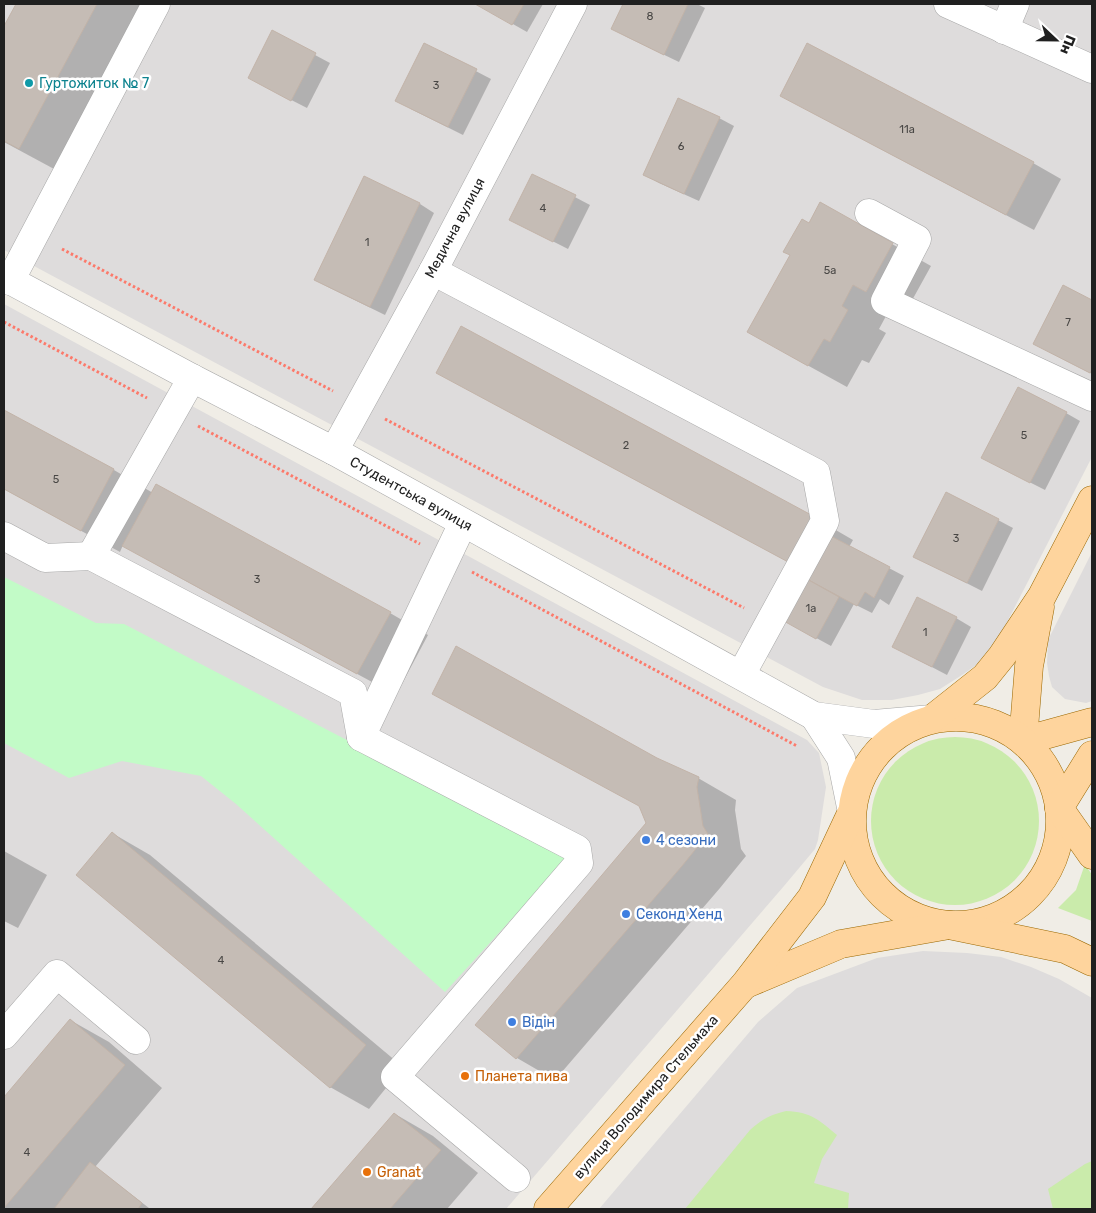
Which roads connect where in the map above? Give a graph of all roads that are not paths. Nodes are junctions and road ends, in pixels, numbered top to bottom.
1 (156, 4) edge
2 (573, 4) edge
3 (948, 4) edge
4 (1015, 4) edge
5 (1004, 30) junction
6 (1092, 69) edge
7 (869, 213) dead end
8 (433, 271) junction
9 (7, 279) edge
10 (192, 378) junction
11 (1092, 397) edge
12 (334, 451) junction
13 (1092, 500) edge
14 (463, 523) junction
15 (4, 536) edge
16 (91, 556) junction
17 (1042, 596) junction
18 (741, 676) junction
19 (814, 716) junction
20 (932, 719) junction
21 (1092, 722) edge
22 (361, 737) junction
23 (1023, 741) junction
24 (1092, 755) edge
25 (1059, 808) junction
26 (852, 812) junction
27 (1092, 855) edge
28 (949, 925) junction
29 (1092, 962) edge
30 (745, 984) junction
31 (4, 1034) edge
32 (136, 1040) dead end
33 (516, 1178) dead end
34 (548, 1209) edge

1 - 9 street
2 - 8 street, Медична вулиця
3 - 5 street
4 - 5 street
5 - 6 street
7 - 11 street
8 - 12 street, Медична вулиця
8 - 18 street
9 - 10 street, Студентська вулиця
10 - 12 street, Студентська вулиця
10 - 16 street
12 - 14 street, Студентська вулиця
13 - 17 main road
14 - 18 street, Студентська вулиця
14 - 22 street
15 - 16 street
16 - 22 street
17 - 20 main road
17 - 23 main road
18 - 19 street, Студентська вулиця
19 - 20 street
19 - 26 street
20 - 23 main road
20 - 26 main road
21 - 23 main road
22 - 33 street
23 - 25 main road
24 - 25 main road
25 - 27 main road
25 - 28 main road
26 - 28 main road
26 - 30 main road, вулиця Володимира Стельмаха
28 - 29 main road
28 - 30 main road, вулиця Володимира Стельмаха
30 - 34 main road, вулиця Володимира Стельмаха
31 - 32 street

